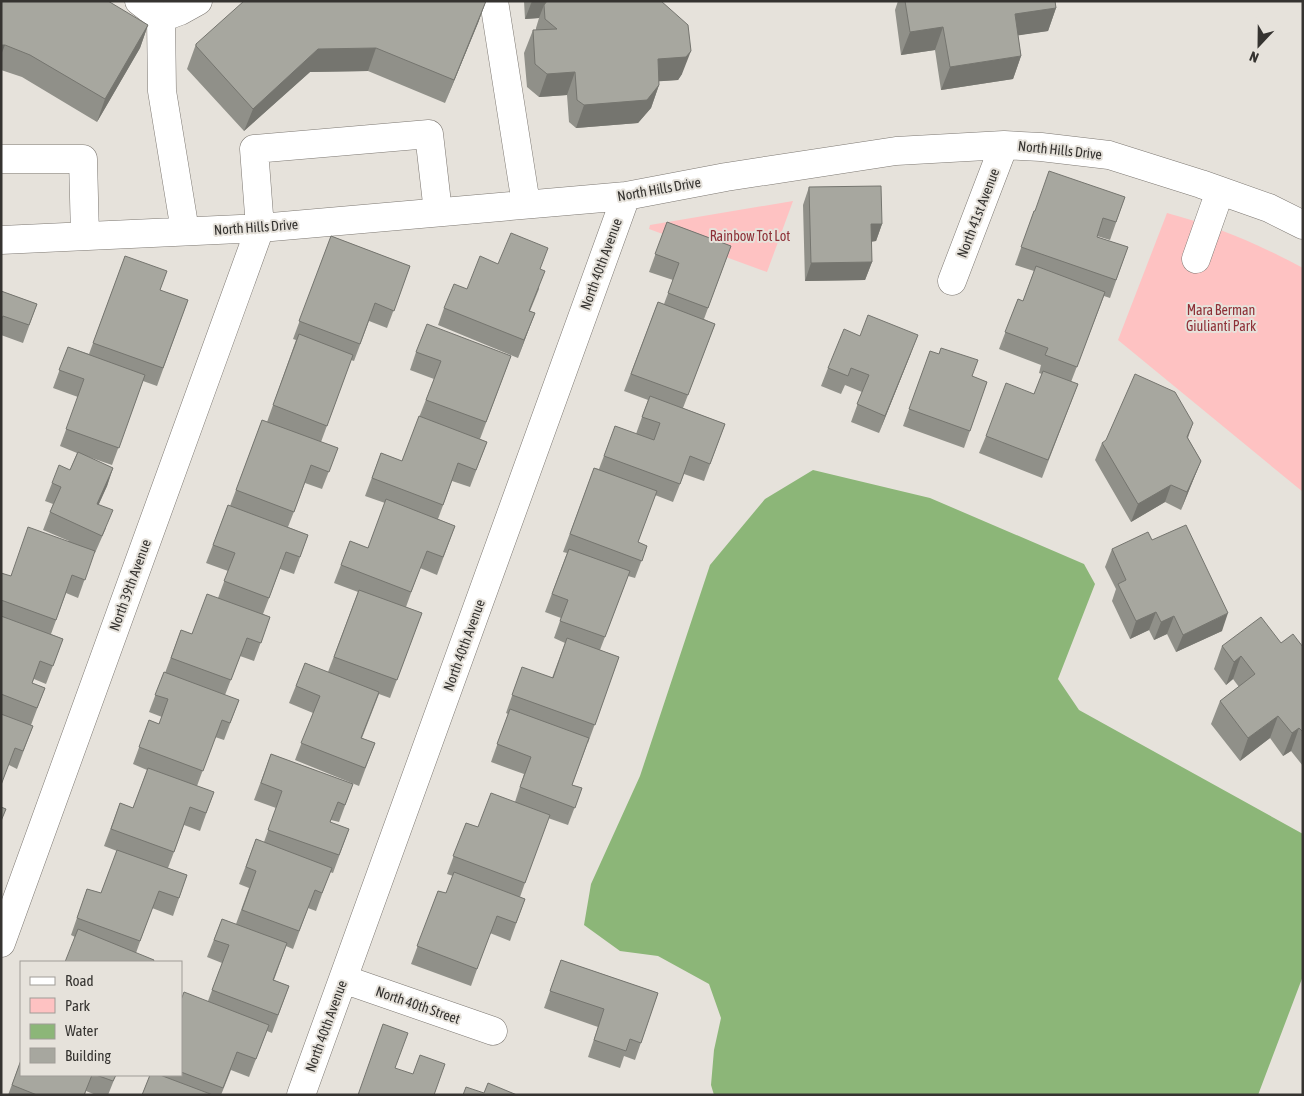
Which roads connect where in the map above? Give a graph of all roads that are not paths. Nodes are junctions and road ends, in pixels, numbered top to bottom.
1 (139, 1) edge
2 (198, 1) edge
3 (494, 1) edge
4 (161, 18) junction
5 (1004, 145) junction
6 (1, 159) edge
7 (1220, 191) junction
8 (626, 196) junction
9 (526, 204) junction
10 (438, 212) junction
11 (1303, 225) edge
12 (260, 228) junction
13 (185, 231) junction
14 (85, 236) junction
15 (1, 240) edge
16 (1196, 259) dead end
17 (952, 281) dead end
18 (1, 943) edge
19 (343, 979) junction
20 (494, 1031) dead end
21 (300, 1095) edge

1 - 4 street
2 - 4 street
3 - 9 street
4 - 13 street
5 - 7 street, North Hills Drive
5 - 8 street, North Hills Drive
5 - 17 street, North 41st Avenue
6 - 14 street
7 - 11 street, North Hills Drive
7 - 16 street
8 - 9 street, North Hills Drive
8 - 19 street, North 40th Avenue
9 - 10 street, North Hills Drive
10 - 12 street, North Hills Drive
10 - 12 street
12 - 13 street, North Hills Drive
12 - 18 street, North 39th Avenue
13 - 14 street, North Hills Drive
14 - 15 street, North Hills Drive
19 - 20 street, North 40th Street
19 - 21 street, North 40th Avenue

